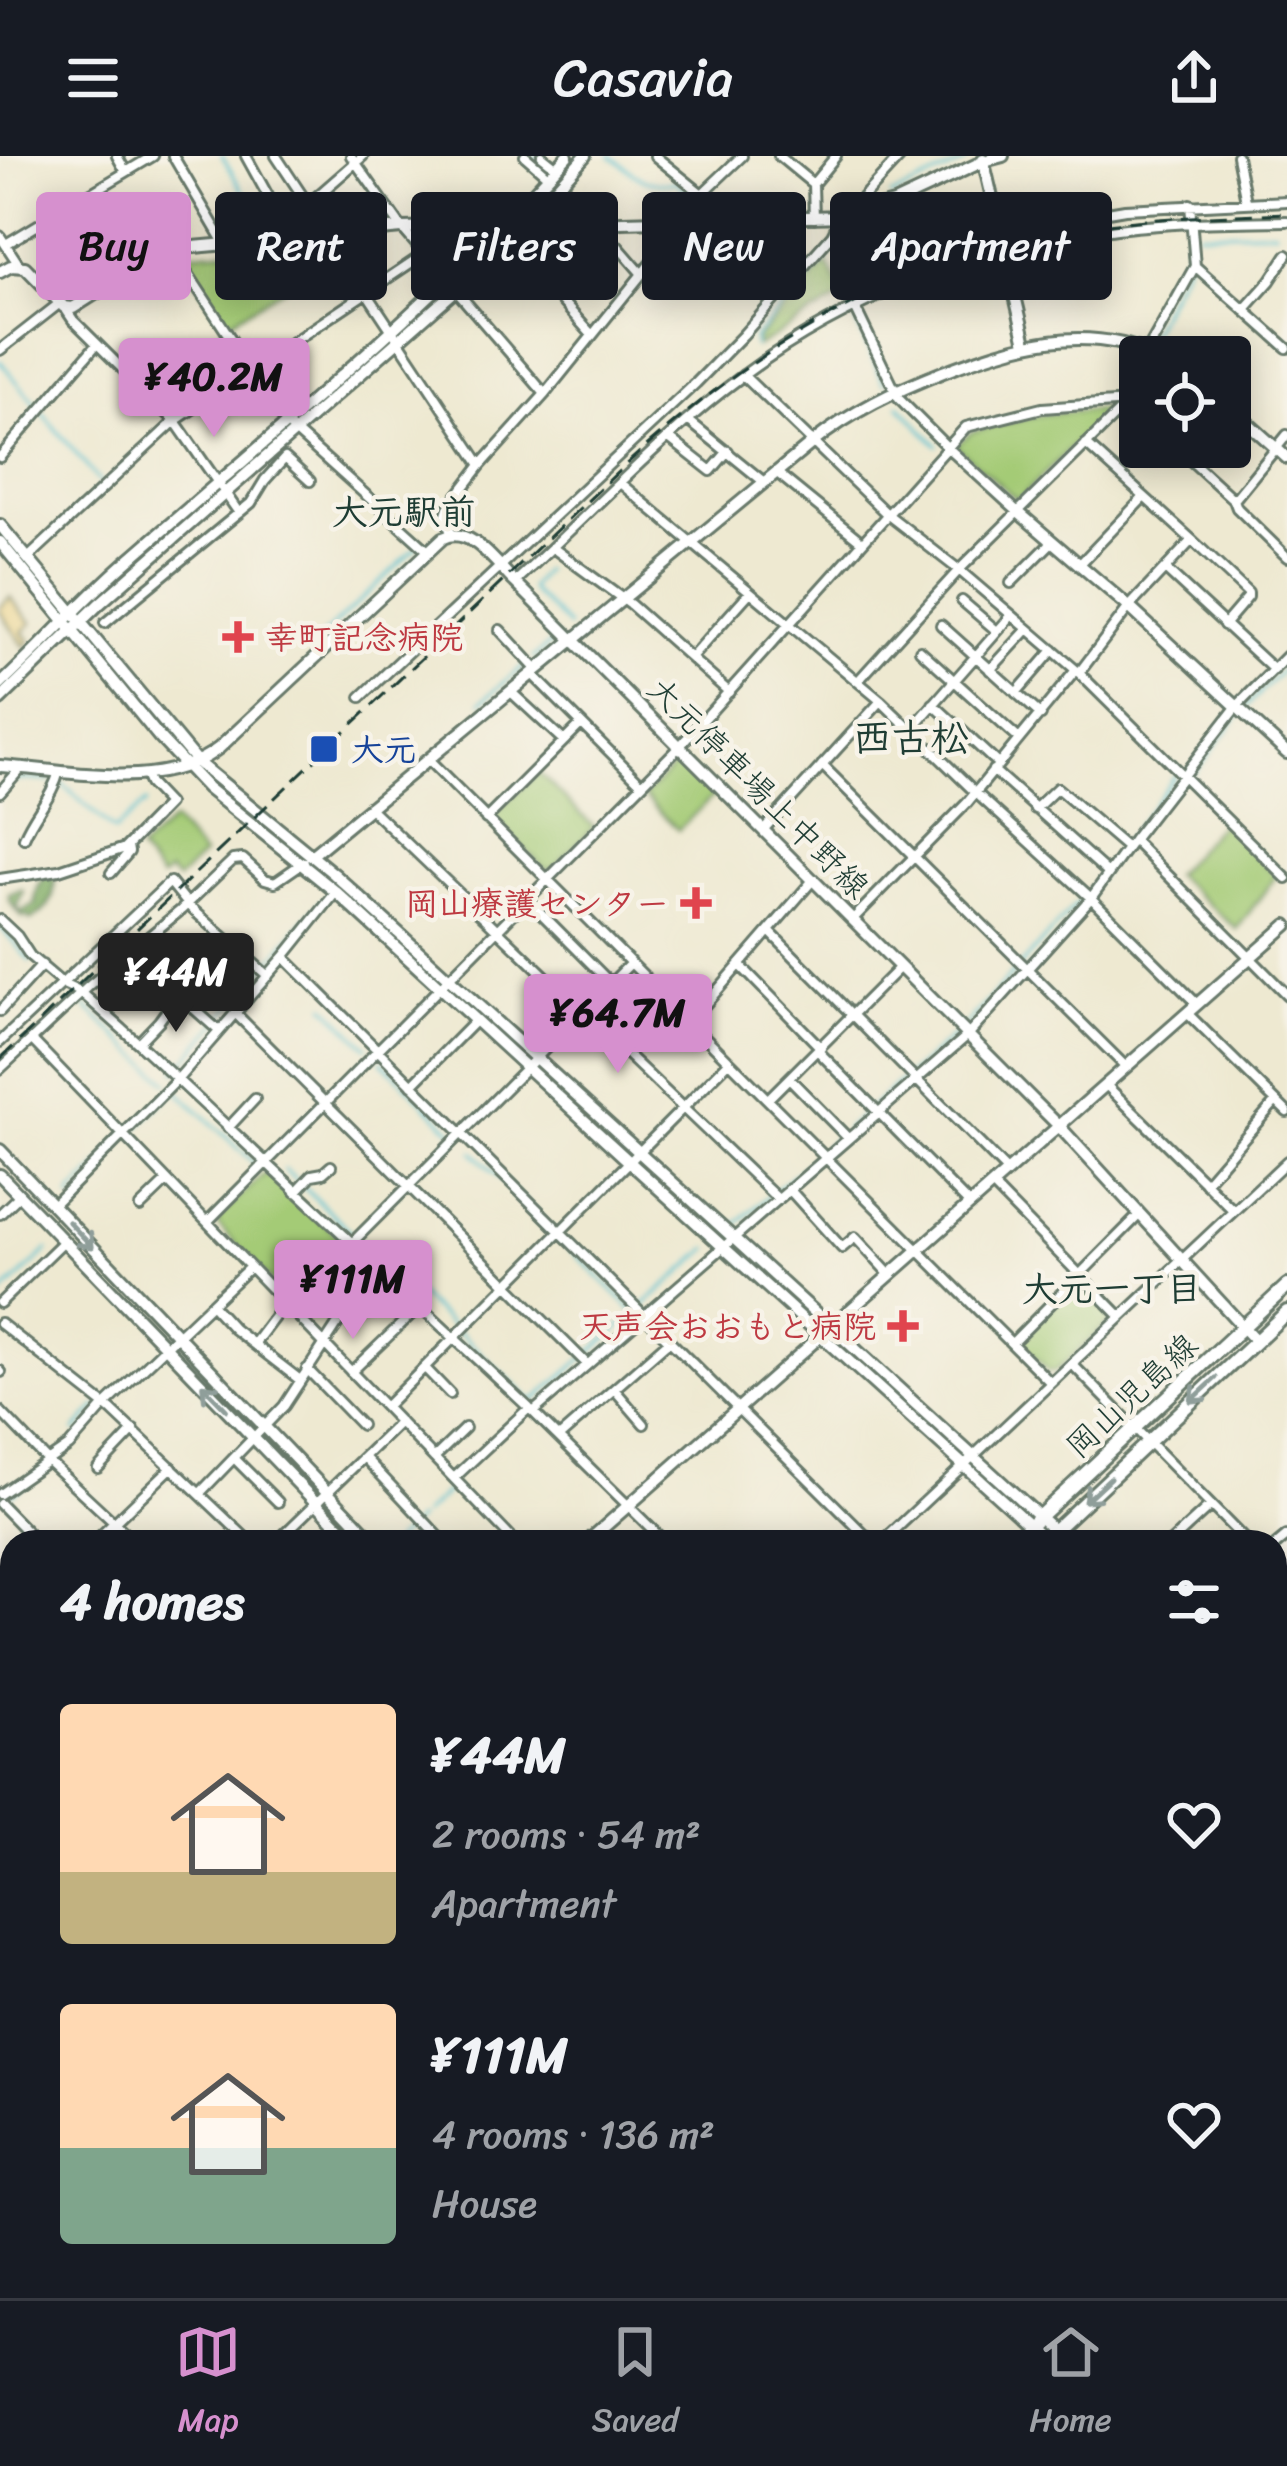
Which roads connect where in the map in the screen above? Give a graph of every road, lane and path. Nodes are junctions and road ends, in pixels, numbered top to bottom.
1 (117, 156) edge
2 (153, 156) edge
3 (173, 156) edge
4 (246, 156) edge
5 (276, 156) edge
6 (525, 156) edge
7 (542, 156) edge
8 (567, 156) edge
9 (585, 156) edge
10 (655, 156) edge
11 (742, 156) edge
12 (836, 156) edge
13 (902, 156) edge
14 (1003, 156) edge
15 (1237, 156) edge
16 (357, 158) edge
17 (782, 158) edge
18 (983, 159) edge
19 (126, 172) junction
20 (553, 173) junction
21 (813, 184) junction
22 (560, 186) junction
23 (264, 192) edge
24 (300, 192) edge
25 (322, 192) edge
26 (535, 192) edge
27 (554, 192) edge
28 (566, 192) edge
29 (700, 192) edge
30 (704, 192) edge
31 (868, 192) edge
32 (916, 192) edge
33 (992, 192) edge
34 (1246, 201) junction
35 (1287, 201) edge
36 (1190, 204) junction
37 (1112, 210) edge
38 (830, 217) edge
39 (806, 218) edge
40 (814, 218) junction
41 (1275, 221) junction
42 (1287, 221) edge
43 (1192, 224) junction
44 (215, 228) edge
45 (402, 228) junction
46 (411, 228) edge
47 (387, 229) edge
48 (1112, 231) edge
49 (1287, 233) edge
50 (830, 235) edge
51 (411, 239) edge
52 (3, 240) edge
53 (618, 246) edge
54 (1287, 255) edge
55 (19, 265) junction
56 (1195, 266) junction
57 (0, 272) edge
58 (642, 274) joint
59 (191, 278) edge
60 (86, 300) edge
61 (355, 300) edge
62 (372, 300) edge
63 (427, 300) edge
64 (443, 300) edge
65 (465, 300) edge
66 (561, 300) edge
67 (851, 300) edge
68 (874, 300) edge
69 (1017, 300) edge
70 (62, 305) junction
71 (855, 308) junction
72 (1244, 310) junction
73 (395, 334) junction
74 (592, 335) junction
75 (1155, 336) edge
76 (97, 344) junction
77 (1026, 344) junction
78 (1119, 347) edge
79 (1287, 348) edge
80 (0, 350) edge
81 (250, 369) junction
82 (743, 375) junction
83 (894, 392) junction
84 (545, 394) junction
85 (1119, 403) edge
86 (1119, 412) edge
87 (175, 421) junction
88 (689, 421) junction
89 (1251, 425) edge
90 (290, 427) junction
91 (1287, 435) edge
92 (669, 438) junction
93 (812, 442) junction
94 (1086, 444) junction
95 (946, 447) junction
96 (1275, 447) junction
97 (728, 451) junction
98 (0, 457) edge
99 (1287, 458) edge
100 (482, 465) junction
101 (1199, 468) edge
102 (776, 472) junction
103 (310, 481) dead end
104 (764, 482) junction
105 (218, 483) junction
106 (620, 483) junction
107 (226, 495) junction
108 (1143, 498) junction
109 (1234, 500) junction
110 (1018, 512) junction
111 (239, 514) junction
112 (887, 514) junction
113 (0, 525) edge
114 (452, 533) junction
115 (1192, 541) junction
116 (0, 542) edge
117 (692, 542) junction
118 (862, 542) junction
119 (1052, 542) junction
120 (422, 546) junction
121 (553, 548) junction
122 (1287, 557) edge
123 (28, 558) junction
124 (1079, 565) junction
125 (498, 566) junction
126 (1165, 569) junction
127 (959, 570) junction
128 (515, 582) junction
129 (1011, 583) dead end
130 (750, 592) junction
131 (622, 600) junction
132 (962, 601) dead end
133 (1129, 607) junction
134 (1011, 616) junction
135 (73, 621) junction
136 (105, 623) dead end
137 (790, 624) junction
138 (941, 625) dead end
139 (1224, 625) junction
140 (500, 630) dead end
141 (1027, 630) junction
142 (998, 631) junction
143 (572, 640) junction
144 (920, 650) dead end
145 (1052, 650) junction
146 (1287, 656) edge
147 (975, 657) junction
148 (692, 658) junction
149 (532, 667) junction
150 (991, 670) junction
151 (1278, 670) junction
152 (1078, 672) junction
153 (2, 680) edge
154 (954, 680) junction
155 (858, 681) junction
156 (511, 692) junction
157 (729, 692) junction
158 (1016, 693) junction
159 (361, 697) dead end
160 (0, 700) edge
161 (880, 701) junction
162 (933, 704) junction
163 (1240, 709) junction
164 (1041, 715) junction
165 (581, 724) junction
166 (911, 730) junction
167 (1019, 739) junction
168 (564, 742) junction
169 (680, 746) junction
170 (1287, 753) edge
171 (428, 761) junction
172 (191, 764) junction
173 (822, 765) junction
174 (0, 766) edge
175 (22, 767) junction
176 (996, 767) junction
177 (145, 775) junction
178 (1183, 775) junction
179 (57, 778) junction
180 (642, 784) junction
181 (0, 792) edge
182 (975, 792) junction
183 (369, 807) junction
184 (1035, 809) junction
185 (486, 819) junction
186 (764, 830) junction
187 (24, 838) dead end
188 (1126, 844) junction
189 (128, 846) junction
190 (914, 856) junction
191 (307, 860) junction
192 (1105, 871) junction
193 (111, 873) dead end
194 (0, 879) edge
195 (1287, 879) edge
196 (547, 880) junction
197 (813, 880) junction
198 (336, 892) junction
199 (1087, 894) junction
200 (527, 899) junction
201 (187, 904) junction
202 (853, 919) junction
203 (0, 920) edge
204 (1287, 925) edge
205 (496, 930) junction
206 (770, 931) junction
207 (221, 935) junction
208 (129, 952) junction
209 (284, 957) junction
210 (1250, 957) junction
211 (630, 964) junction
212 (740, 965) junction
213 (1023, 965) junction
214 (901, 966) junction
215 (40, 967) junction
216 (264, 973) junction
217 (611, 983) junction
218 (63, 984) junction
219 (444, 984) junction
220 (82, 993) junction
221 (176, 993) junction
222 (1287, 994) edge
223 (1192, 1008) junction
224 (0, 1011) edge
225 (583, 1012) junction
226 (235, 1013) junction
227 (853, 1013) junction
228 (476, 1021) junction
229 (690, 1022) junction
230 (216, 1028) junction
231 (968, 1034) junction
232 (32, 1040) junction
233 (0, 1042) edge
234 (138, 1043) junction
235 (819, 1050) junction
236 (378, 1051) junction
237 (729, 1062) junction
238 (532, 1064) junction
239 (1126, 1067) junction
240 (0, 1069) edge
241 (913, 1075) junction
242 (789, 1078) junction
243 (173, 1081) junction
244 (412, 1085) junction
245 (1106, 1085) junction
246 (255, 1099) dead end
247 (768, 1099) junction
248 (1276, 1101) junction
249 (326, 1103) junction
250 (684, 1108) junction
251 (875, 1108) junction
252 (1287, 1112) edge
253 (1059, 1126) junction
254 (228, 1128) junction
255 (461, 1134) junction
256 (844, 1134) junction
257 (123, 1135) junction
258 (0, 1150) edge
259 (640, 1153) junction
260 (822, 1153) junction
261 (1287, 1161) edge
262 (266, 1163) junction
263 (630, 1163) junction
264 (332, 1166) dead end
265 (1008, 1172) junction
266 (0, 1175) edge
267 (167, 1181) junction
268 (1205, 1183) junction
269 (992, 1185) junction
270 (409, 1186) junction
271 (300, 1188) junction
272 (789, 1189) junction
273 (20, 1196) junction
274 (774, 1196) junction
275 (970, 1204) junction
276 (53, 1205) junction
277 (140, 1207) dead end
278 (1234, 1211) junction
279 (1141, 1213) junction
280 (0, 1214) edge
281 (207, 1222) junction
282 (560, 1232) junction
283 (355, 1240) junction
284 (64, 1241) junction
285 (727, 1243) junction
286 (918, 1251) junction
287 (1183, 1260) junction
288 (250, 1267) junction
289 (378, 1268) junction
290 (1081, 1274) junction
291 (890, 1275) junction
292 (508, 1284) junction
293 (1287, 1286) edge
294 (0, 1303) edge
295 (211, 1304) junction
296 (287, 1305) junction
297 (420, 1306) junction
298 (639, 1312) junction
299 (1287, 1312) edge
300 (1121, 1318) junction
301 (0, 1323) edge
302 (1244, 1326) junction
303 (826, 1332) junction
304 (457, 1335) junction
305 (177, 1336) junction
306 (669, 1341) junction
307 (1012, 1342) junction
308 (1256, 1342) junction
309 (324, 1343) junction
310 (254, 1344) junction
311 (166, 1347) junction
312 (584, 1360) junction
313 (1072, 1364) junction
314 (425, 1368) junction
315 (307, 1369) junction
316 (351, 1372) junction
317 (300, 1380) junction
318 (1051, 1383) junction
319 (614, 1389) junction
320 (450, 1394) dead end
321 (106, 1405) junction
322 (385, 1407) junction
323 (738, 1409) junction
324 (531, 1410) junction
325 (0, 1411) edge
326 (400, 1422) junction
327 (644, 1424) dead end
328 (361, 1425) dead end
329 (264, 1426) junction
330 (465, 1428) dead end
331 (1136, 1428) junction
332 (134, 1430) junction
333 (254, 1437) junction
334 (559, 1437) junction
335 (1149, 1442) junction
336 (364, 1457) junction
337 (234, 1458) junction
338 (434, 1458) junction
339 (48, 1461) junction
340 (969, 1461) junction
341 (172, 1467) junction
342 (98, 1468) dead end
343 (454, 1478) junction
344 (327, 1492) junction
345 (200, 1493) junction
346 (0, 1494) edge
347 (278, 1502) dead end
348 (316, 1503) junction
349 (0, 1504) edge
350 (629, 1505) junction
351 (1210, 1506) junction
352 (1035, 1521) junction
353 (115, 1522) junction
354 (25, 1530) edge
355 (107, 1530) edge
356 (123, 1530) edge
357 (238, 1530) edge
358 (289, 1530) edge
359 (342, 1530) edge
360 (363, 1530) edge
361 (433, 1530) edge
362 (504, 1530) edge
363 (601, 1530) edge
364 (653, 1530) edge
365 (860, 1530) edge
366 (895, 1530) edge
367 (1025, 1530) edge
368 (1043, 1530) edge
369 (1060, 1530) edge
370 (1184, 1530) edge
371 (1235, 1530) edge

1 - 19 street
2 - 19 street
3 - 44 street
4 - 23 street
5 - 24 street
6 - 20 street
7 - 20 street
8 - 20 street
9 - 22 street
10 - 29 street
11 - 30 street
12 - 21 street
13 - 31 street
14 - 18 street
15 - 34 street
16 - 25 street
16 - 45 street
17 - 21 street
18 - 32 street
18 - 33 street
19 - 52 street
20 - 26 street
21 - 40 street
22 - 27 street
22 - 28 street
34 - 35 street
34 - 36 street
36 - 37 street
36 - 43 street
38 - 40 street
39 - 40 street
41 - 42 street
41 - 43 street
41 - 49 street
43 - 48 street
43 - 56 street
45 - 46 street
45 - 47 street
45 - 51 street
50 - 125 street
52 - 55 street
53 - 58 street
54 - 72 street
55 - 57 street
55 - 70 street
56 - 72 street
56 - 75 street
58 - 74 street
59 - 81 street
60 - 70 street
61 - 81 street
62 - 73 street
63 - 73 street
64 - 73 street
65 - 84 street
66 - 74 street
67 - 71 street
68 - 71 street
69 - 77 street
70 - 76 street
70 - 80 street
71 - 82 street
71 - 83 street
72 - 79 street
73 - 90 street
73 - 100 street
74 - 84 street
76 - 87 street
76 - 98 street
77 - 78 street
77 - 83 street
81 - 87 street
81 - 90 street
82 - 88 street
82 - 93 street
83 - 93 street
83 - 95 street
84 - 100 street
85 - 95 street
86 - 94 street
87 - 105 street
87 - 123 street
88 - 92 street
88 - 97 street
89 - 96 street
90 - 105 street
90 - 107 street
90 - 120 street
91 - 96 street
92 - 97 street
92 - 106 street
93 - 102 street
93 - 112 street
94 - 108 street
94 - 110 street
95 - 110 street
95 - 112 street
96 - 99 street
96 - 109 street
97 - 104 street
100 - 114 street
101 - 109 street
102 - 104 street
102 - 118 street
103 - 111 street
104 - 117 street
105 - 107 street
105 - 135 street
106 - 117 street
106 - 121 street
107 - 111 street
107 - 135 street
108 - 115 street
108 - 124 street
109 - 122 street
110 - 119 street
110 - 127 street
111 - 136 street
112 - 118 street
112 - 127 street
113 - 123 street
114 - 120 street
114 - 125 street, 大元停車場上中野線
115 - 126 street
115 - 139 street
116 - 135 street
117 - 130 street
117 - 131 street
118 - 137 street
119 - 124 street
119 - 129 street
120 - 172 street
121 - 128 street
121 - 131 street
123 - 135 street
124 - 133 street
125 - 128 street, 大元停車場上中野線
125 - 159 street
126 - 133 street
126 - 139 street
127 - 134 street
127 - 155 street
128 - 143 street, 大元停車場上中野線
130 - 137 street
130 - 148 street
131 - 143 street
131 - 148 street
132 - 142 street
133 - 152 street
133 - 163 street
134 - 141 street
134 - 142 street
135 - 153 street
135 - 160 street
135 - 172 street
137 - 155 street
137 - 157 street
138 - 147 street
139 - 151 street
140 - 149 street
141 - 145 street
141 - 150 street
142 - 147 street
143 - 149 street
143 - 169 street, 大元停車場上中野線
144 - 154 street
145 - 152 street
145 - 158 street
146 - 151 street
147 - 150 street
147 - 154 street
148 - 157 street
149 - 156 street
149 - 165 street
150 - 158 street
151 - 163 street
152 - 164 street
152 - 178 street
154 - 162 street
154 - 167 street
155 - 161 street
156 - 168 street
156 - 171 street
157 - 169 street
158 - 164 street
161 - 166 street
161 - 173 street
162 - 166 street
162 - 176 street
163 - 170 street
163 - 178 street
164 - 167 street
165 - 168 street
165 - 180 street
166 - 182 street
167 - 176 street
168 - 185 street
169 - 180 street
169 - 186 street, 大元停車場上中野線
171 - 183 street
171 - 185 street
172 - 177 street
172 - 191 street
173 - 186 street
173 - 190 street
174 - 175 street
175 - 179 street
175 - 181 street
176 - 182 street
176 - 184 street
177 - 179 street
177 - 189 street
178 - 188 street
178 - 195 street
179 - 187 street
180 - 196 street
182 - 190 street
182 - 199 street
183 - 191 street
183 - 205 street
184 - 188 street
184 - 192 street
185 - 196 street
186 - 197 street, 大元停車場上中野線
188 - 192 street
188 - 210 street
189 - 193 street
189 - 194 street
190 - 202 street
190 - 213 street
191 - 198 street
191 - 201 street
191 - 219 street
192 - 199 street
196 - 200 street
196 - 211 street
197 - 202 street, 大元停車場上中野線
197 - 206 street
198 - 209 street
198 - 219 street
199 - 213 street
199 - 223 street
200 - 205 street
200 - 217 street
201 - 207 street
201 - 208 street
201 - 218 street
202 - 214 street, 大元停車場上中野線
203 - 215 street
204 - 210 street
205 - 219 street
205 - 225 street
206 - 212 street
206 - 227 street
207 - 216 street
207 - 221 street
208 - 220 street
208 - 221 street
209 - 216 street
209 - 236 street
210 - 222 street
210 - 223 street
211 - 217 street
211 - 229 street
212 - 229 street
212 - 235 street
213 - 231 street
213 - 239 street
214 - 227 street
214 - 231 street, 大元停車場上中野線
215 - 218 street
215 - 224 street
216 - 226 street
217 - 225 street
217 - 229 street
218 - 220 street
218 - 233 street
219 - 228 street
219 - 236 street
219 - 238 street
220 - 232 street
220 - 234 street
221 - 230 street
221 - 234 street
223 - 239 street
223 - 248 street
225 - 238 street
225 - 250 street
226 - 230 street
226 - 249 street
227 - 235 street
227 - 241 street
228 - 238 street
228 - 244 street
229 - 237 street
230 - 243 street
231 - 241 street
231 - 253 street, 大元停車場上中野線
232 - 240 street
232 - 257 street
234 - 243 street
235 - 242 street
235 - 251 street
236 - 244 street
236 - 249 street
237 - 247 street
237 - 250 street
238 - 255 street
238 - 259 street
238 - 263 street
239 - 245 street
241 - 251 street
241 - 265 street
242 - 247 street
242 - 256 street
243 - 254 street
243 - 257 street
244 - 255 street
245 - 253 street
245 - 268 street
246 - 254 street
247 - 260 street
248 - 252 street
248 - 268 street
249 - 262 street
249 - 270 street
250 - 259 street
250 - 274 street
251 - 256 street
251 - 275 street
253 - 265 street
253 - 279 street, 大元停車場上中野線
254 - 262 street
255 - 270 street
255 - 282 street
256 - 260 street
257 - 267 street
257 - 276 street
258 - 276 street
259 - 263 street
259 - 285 street
260 - 272 street
260 - 286 street
261 - 278 street
262 - 271 street
262 - 281 street
263 - 282 street
263 - 285 street
264 - 271 street
265 - 269 street
266 - 273 street
267 - 277 street
267 - 281 street
268 - 278 street
269 - 275 street
269 - 290 street
270 - 283 street
270 - 292 street
271 - 283 street
272 - 274 street
272 - 291 street
273 - 280 street
273 - 284 street
274 - 285 street
275 - 286 street
276 -> 305 street
278 - 287 street
279 - 287 street, 大元停車場上中野線
279 - 290 street
281 - 288 street
282 - 292 street
282 - 298 street
283 - 289 street
283 - 296 street
284 - 294 street
284 - 311 street
285 - 298 street
285 - 303 street
286 - 291 street
286 - 307 street
287 - 300 street
287 - 302 street, 大元停車場上中野線
288 - 295 street
288 - 296 street
289 - 297 street
289 - 309 street
290 - 300 street
290 - 307 street
291 - 303 street
292 - 304 street
292 - 312 street
293 - 302 main road, 岡山児島線
295 - 305 street
295 - 310 street
296 - 309 street
296 - 310 street
297 - 304 street
297 - 316 street
298 - 306 street
298 - 312 street
299 - 308 main road, 岡山児島線
300 - 313 street
301 - 321 street
302 - 308 street, 大元停車場上中野線
302 - 331 main road, 岡山児島線
303 - 323 street
303 - 340 street
304 - 314 street
304 - 324 street
305 - 311 street
305 - 329 street
306 - 319 street
306 - 323 street
307 - 318 street
308 -> 335 main road, 岡山児島線
309 - 315 street
309 - 316 street
310 - 317 street
311 - 321 street
333 -> 311 street
312 - 324 street
313 - 318 street
313 - 331 street
314 - 320 street
314 - 322 street
315 - 317 street
315 - 328 street
316 - 322 street
317 - 329 street
318 - 340 street
319 - 327 street
319 - 334 street
321 - 332 street
321 - 339 street
322 - 326 street
323 - 350 street
323 - 365 street
324 - 334 street
324 - 343 street
325 - 339 street
326 - 336 street
326 - 338 street
329 - 333 street
329 - 344 street
330 - 338 street
331 - 335 street
331 - 352 main road, 岡山児島線
332 - 341 street
332 - 342 street
333 - 337 street
333 - 348 street
334 - 350 street
335 - 351 street
335 -> 369 main road, 岡山児島線
336 - 344 street
336 - 361 street
337 - 345 street
337 - 347 street
338 - 343 street
339 - 346 street
339 - 353 street
340 - 352 street
340 - 366 street
341 - 345 street
341 - 353 street
343 - 362 street
344 - 348 street
344 - 360 street
345 - 357 street
348 - 358 street
348 - 359 street
349 - 354 street
350 - 363 street
350 - 364 street
351 - 370 street
351 - 371 street
352 - 367 main road, 岡山児島線
352 - 368 street
353 - 355 street
353 - 356 street

